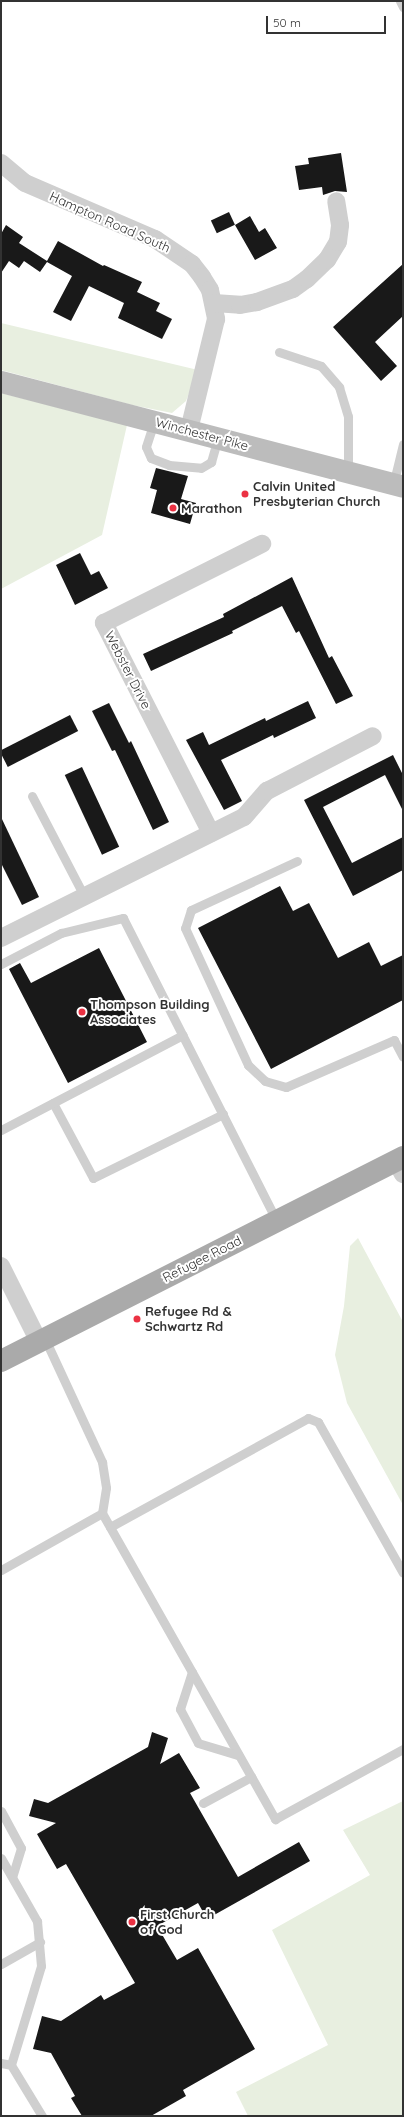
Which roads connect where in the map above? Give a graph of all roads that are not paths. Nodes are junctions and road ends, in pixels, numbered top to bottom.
1 (400, 1) edge
2 (403, 7) edge
3 (1, 163) edge
4 (336, 201) dead end
5 (214, 303) junction
6 (279, 352) dead end
7 (1, 382) edge
8 (154, 422) junction
9 (189, 430) junction
10 (218, 438) junction
11 (403, 444) edge
12 (348, 472) junction
13 (398, 486) edge
14 (262, 544) dead end
15 (373, 736) dead end
16 (32, 796) dead end
17 (211, 833) junction
18 (297, 861) dead end
19 (84, 896) junction
20 (1, 938) edge
21 (1, 964) edge
22 (183, 1034) junction
23 (403, 1056) edge
24 (53, 1103) junction
25 (223, 1114) junction
26 (1, 1130) edge
27 (401, 1164) edge
28 (277, 1221) junction
29 (1, 1266) edge
30 (42, 1340) junction
31 (1, 1361) edge
32 (102, 1513) junction
33 (110, 1527) junction
34 (1, 1570) edge
35 (403, 1573) edge
36 (192, 1672) junction
37 (403, 1749) edge
38 (238, 1755) junction
39 (251, 1777) junction
40 (203, 1803) dead end
41 (1, 1811) edge
42 (1, 1858) edge
43 (12, 1877) junction
44 (40, 1942) junction
45 (1, 1964) edge
46 (1, 2063) edge
47 (11, 2064) junction
48 (42, 2116) edge

1 - 2 lane
3 - 5 street, Hampton Road South
4 - 5 street
5 - 9 street, Hampton Road South
6 - 12 lane
7 - 8 main road, Winchester Pike
8 - 9 main road, Winchester Pike
8 - 10 lane
9 - 10 main road, Winchester Pike
10 - 12 main road, Winchester Pike
11 - 13 lane
12 - 13 main road, Winchester Pike
14 - 17 street, Webster Drive
15 - 17 street
16 - 19 lane
17 - 19 street
18 - 23 lane
19 - 20 street
21 - 22 lane
22 - 24 lane
22 - 25 lane
24 - 25 lane
24 - 26 lane
25 - 28 lane
27 - 28 main road, Refugee Road
28 - 30 main road, Refugee Road
29 - 30 street
30 - 31 main road, Refugee Road
30 - 32 lane
32 - 33 lane
32 - 34 lane
33 - 35 lane
33 - 36 lane
36 - 38 lane
36 - 38 lane
37 - 39 lane
38 - 39 lane
39 - 40 lane
41 - 43 lane
42 - 43 lane
43 - 44 lane
44 - 45 lane
44 - 47 lane
46 - 47 lane
47 - 48 lane

